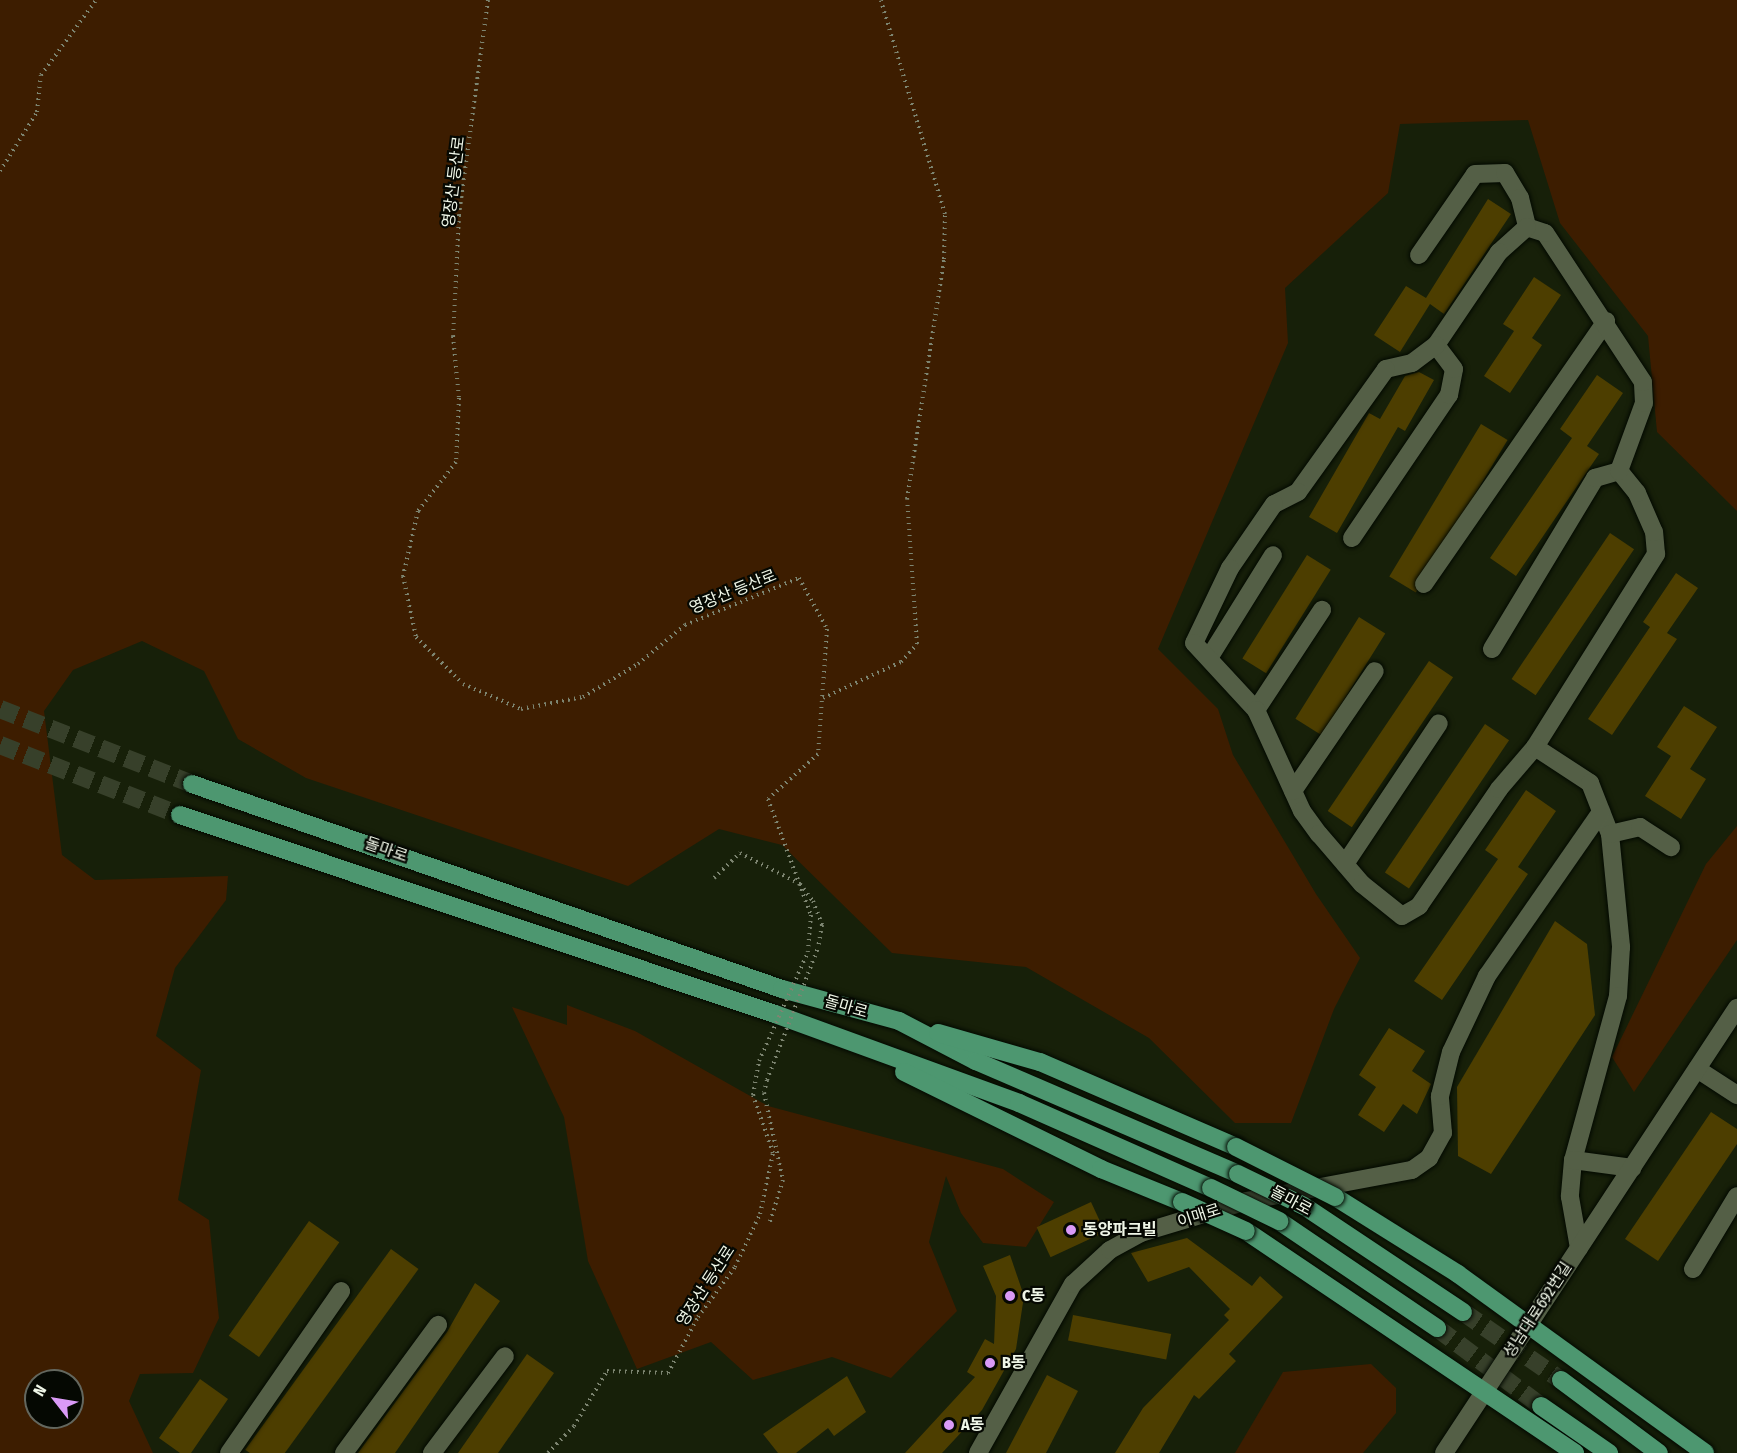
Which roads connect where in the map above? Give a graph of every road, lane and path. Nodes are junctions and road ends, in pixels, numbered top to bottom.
1 (96, 0) edge
2 (488, 0) edge
3 (881, 0) edge
4 (0, 171) edge
5 (1527, 227) junction
6 (1419, 255) dead end
7 (1606, 321) junction
8 (1436, 345) junction
9 (1619, 471) junction
10 (1352, 538) dead end
11 (1274, 555) dead end
12 (1424, 584) dead end
13 (1322, 610) dead end
14 (1492, 649) dead end
15 (1209, 658) junction
16 (1375, 671) dead end
17 (823, 698) junction
18 (1256, 710) junction
19 (1439, 723) dead end
20 (1535, 747) junction
21 (192, 784) tunnel mouth
22 (1293, 791) junction
23 (1601, 812) junction
24 (180, 815) tunnel mouth
25 (1610, 834) junction
26 (1671, 847) dead end
27 (1345, 864) junction
28 (714, 878) dead end
29 (800, 884) junction
30 (1737, 1008) edge
31 (899, 1021) junction
32 (850, 1044) junction
33 (1696, 1069) junction
34 (1737, 1095) edge
35 (1573, 1160) junction
36 (1632, 1168) junction
37 (1737, 1196) edge
38 (769, 1225) dead end
39 (1579, 1248) junction
40 (1693, 1269) dead end
41 (341, 1291) dead end
42 (1463, 1312) tunnel mouth
43 (438, 1324) dead end
44 (1529, 1324) junction
45 (1437, 1328) tunnel mouth
46 (505, 1356) dead end
47 (1561, 1380) tunnel mouth
48 (1486, 1390) junction
49 (1541, 1406) tunnel mouth
50 (229, 1453) edge
51 (344, 1453) edge
52 (432, 1453) edge
53 (548, 1453) edge
54 (978, 1453) edge
55 (1444, 1453) edge
56 (1575, 1453) edge
57 (1609, 1453) edge
58 (1659, 1453) edge
59 (1705, 1453) edge

1 - 4 path
2 - 17 path, 영장산 등산로
3 - 17 path
5 - 6 street
5 - 7 street
5 - 8 street
7 - 9 street
7 - 12 street
8 - 10 street
8 - 15 street
9 - 14 street
9 - 20 street
11 - 15 street
13 - 18 street
15 - 18 street
16 - 22 street
17 - 29 path, 영장산 등산로
18 - 22 street
19 - 27 street
20 - 23 street
20 - 27 street
21 - 31 main road, 돌마로
22 - 27 street
23 - 25 street
23 - 54 street, 이매로
24 - 32 main road, 돌마로
25 - 26 street
25 - 35 street
28 - 29 path
29 - 38 path, bridge
29 - 53 path, 영장산 등산로, bridge
30 - 33 street, 성남대로692번길
31 - 42 main road, 돌마로, bridge
31 - 44 main road, bridge
32 - 45 main road, 돌마로, bridge
32 - 48 main road, bridge
33 - 34 street
33 - 36 street, 성남대로692번길
35 - 36 street
35 - 39 street
36 - 39 street, 성남대로692번길
37 - 40 street
39 - 44 street, 성남대로692번길
41 - 50 street
43 - 51 street
44 - 48 street, 성남대로692번길
44 - 59 main road
46 - 52 street
47 - 58 main road
48 - 55 street, 성남대로692번길
48 - 56 main road
49 - 57 main road

